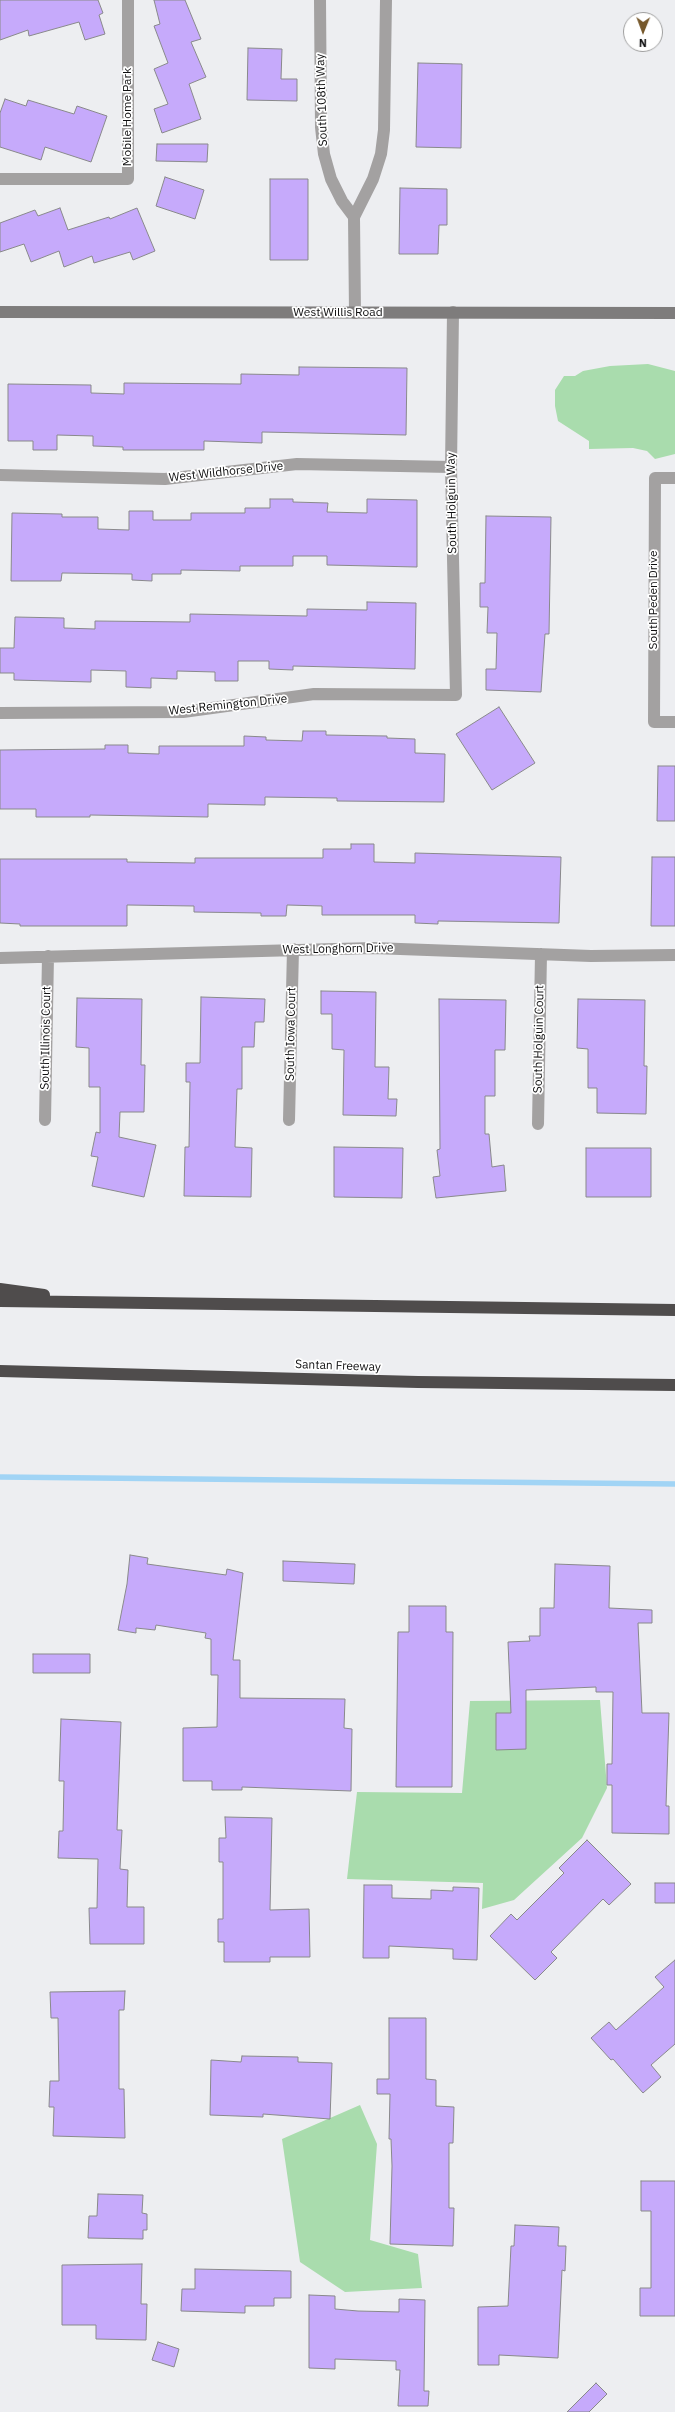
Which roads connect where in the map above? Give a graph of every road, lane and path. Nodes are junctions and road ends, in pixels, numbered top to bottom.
1 (128, 0) edge
2 (320, 0) edge
3 (386, 0) edge
4 (0, 180) edge
5 (354, 217) junction
6 (0, 312) edge
7 (453, 312) junction
8 (354, 313) junction
9 (675, 313) edge
10 (451, 467) junction
11 (0, 475) edge
12 (675, 478) edge
13 (456, 695) joint
14 (0, 713) edge
15 (675, 722) edge
16 (293, 949) junction
17 (541, 954) junction
18 (675, 955) edge
19 (48, 956) junction
20 (0, 958) edge
21 (45, 1120) dead end
22 (289, 1120) dead end
23 (538, 1124) dead end
24 (0, 1289) edge
25 (0, 1301) edge
26 (88, 1302) junction
27 (675, 1310) edge
28 (4, 1372) edge
29 (675, 1385) edge

1 - 4 street, Mobile Home Park
2 - 5 street, South 108th Way
3 - 5 street
5 - 8 street
6 - 8 street, West Willis Road
7 - 8 street, West Willis Road
7 - 9 street, West Willis Road
7 - 10 street, South Holguin Way
10 - 11 street, West Wildhorse Drive
10 - 13 street, South Holguin Way
12 - 15 street, South Peden Drive
13 - 14 street, West Remington Drive
16 - 17 street, West Longhorn Drive
16 - 19 street, West Longhorn Drive
16 - 22 street, South Iowa Court
17 - 18 street, West Longhorn Drive
17 - 23 street, South Holguin Court
19 - 20 street, West Longhorn Drive
19 - 21 street, South Illinois Court
24 - 26 highway
25 - 26 highway
26 - 27 highway
28 - 29 highway, Santan Freeway

